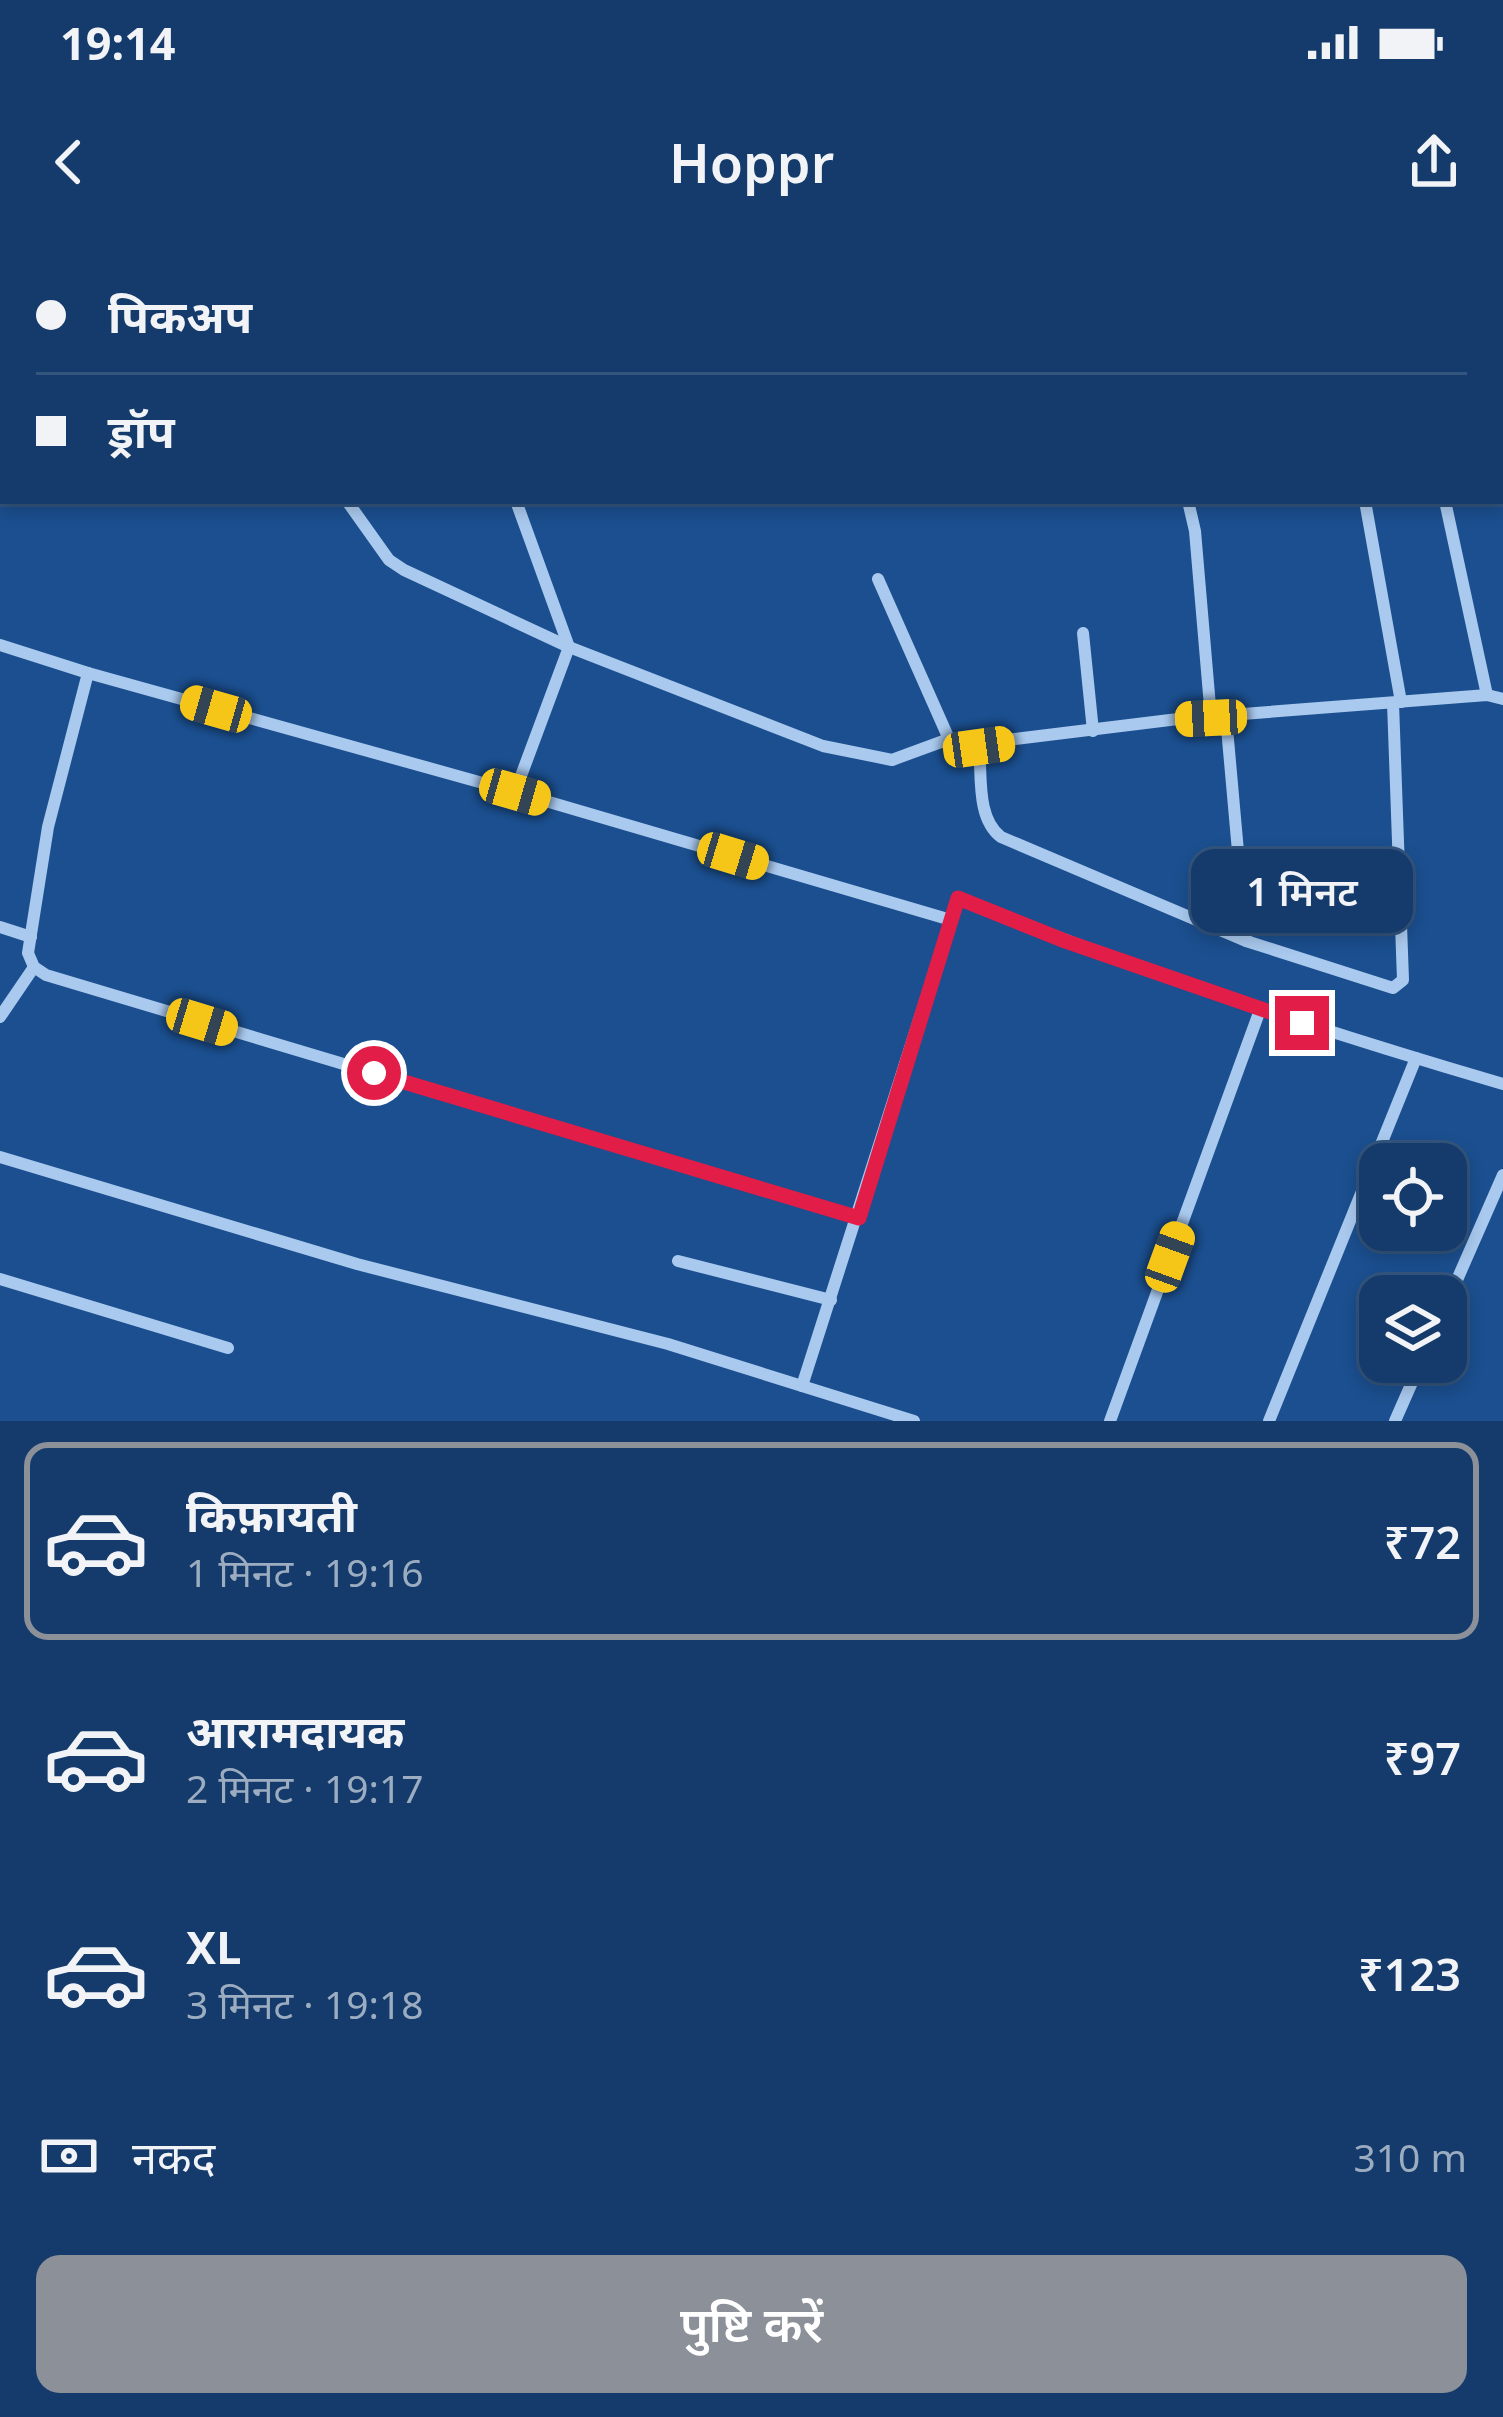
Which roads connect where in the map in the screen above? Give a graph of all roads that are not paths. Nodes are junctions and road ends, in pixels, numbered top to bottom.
1 (349, 504) edge
2 (517, 504) edge
3 (1189, 504) edge
4 (1365, 504) edge
5 (1446, 504) edge
6 (878, 579) dead end
7 (1083, 632) dead end
8 (0, 645) edge
9 (569, 646) junction
10 (88, 673) junction
11 (1487, 694) junction
12 (1503, 699) edge
13 (1397, 703) junction
14 (1219, 718) junction
15 (1093, 731) junction
16 (949, 739) junction
17 (979, 747) junction
18 (515, 792) junction
19 (951, 920) junction
20 (0, 927) edge
21 (31, 937) junction
22 (1246, 940) junction
23 (34, 967) junction
24 (1260, 1010) junction
25 (0, 1017) edge
26 (1416, 1058) junction
27 (1503, 1084) edge
28 (0, 1157) edge
29 (1503, 1175) edge
30 (859, 1218) junction
31 (678, 1261) dead end
32 (1459, 1275) edge
33 (0, 1279) edge
34 (831, 1300) junction
35 (228, 1348) dead end
36 (1412, 1383) edge
37 (802, 1386) junction
38 (914, 1421) edge
39 (1110, 1421) edge
40 (1269, 1421) edge
41 (1395, 1421) edge

1 - 9 street
2 - 9 street
3 - 14 street
4 - 13 street
5 - 11 street
6 - 16 street
7 - 15 street
8 - 10 street
9 - 16 street
9 - 18 street
10 - 18 street
10 - 21 street
11 - 12 street
11 - 13 street
13 - 14 street
13 - 22 street
14 - 15 street
14 - 22 street
15 - 17 street
16 - 17 street
17 - 22 street
18 - 19 street
19 - 24 street
19 - 30 street
20 - 21 street
21 - 23 street
23 - 25 street
23 - 30 street
24 - 26 street
24 - 39 street
26 - 27 street
26 - 40 street
28 - 37 street
29 - 32 street
30 - 34 street
31 - 34 street
33 - 35 street
34 - 37 street
36 - 41 street
37 - 38 street

